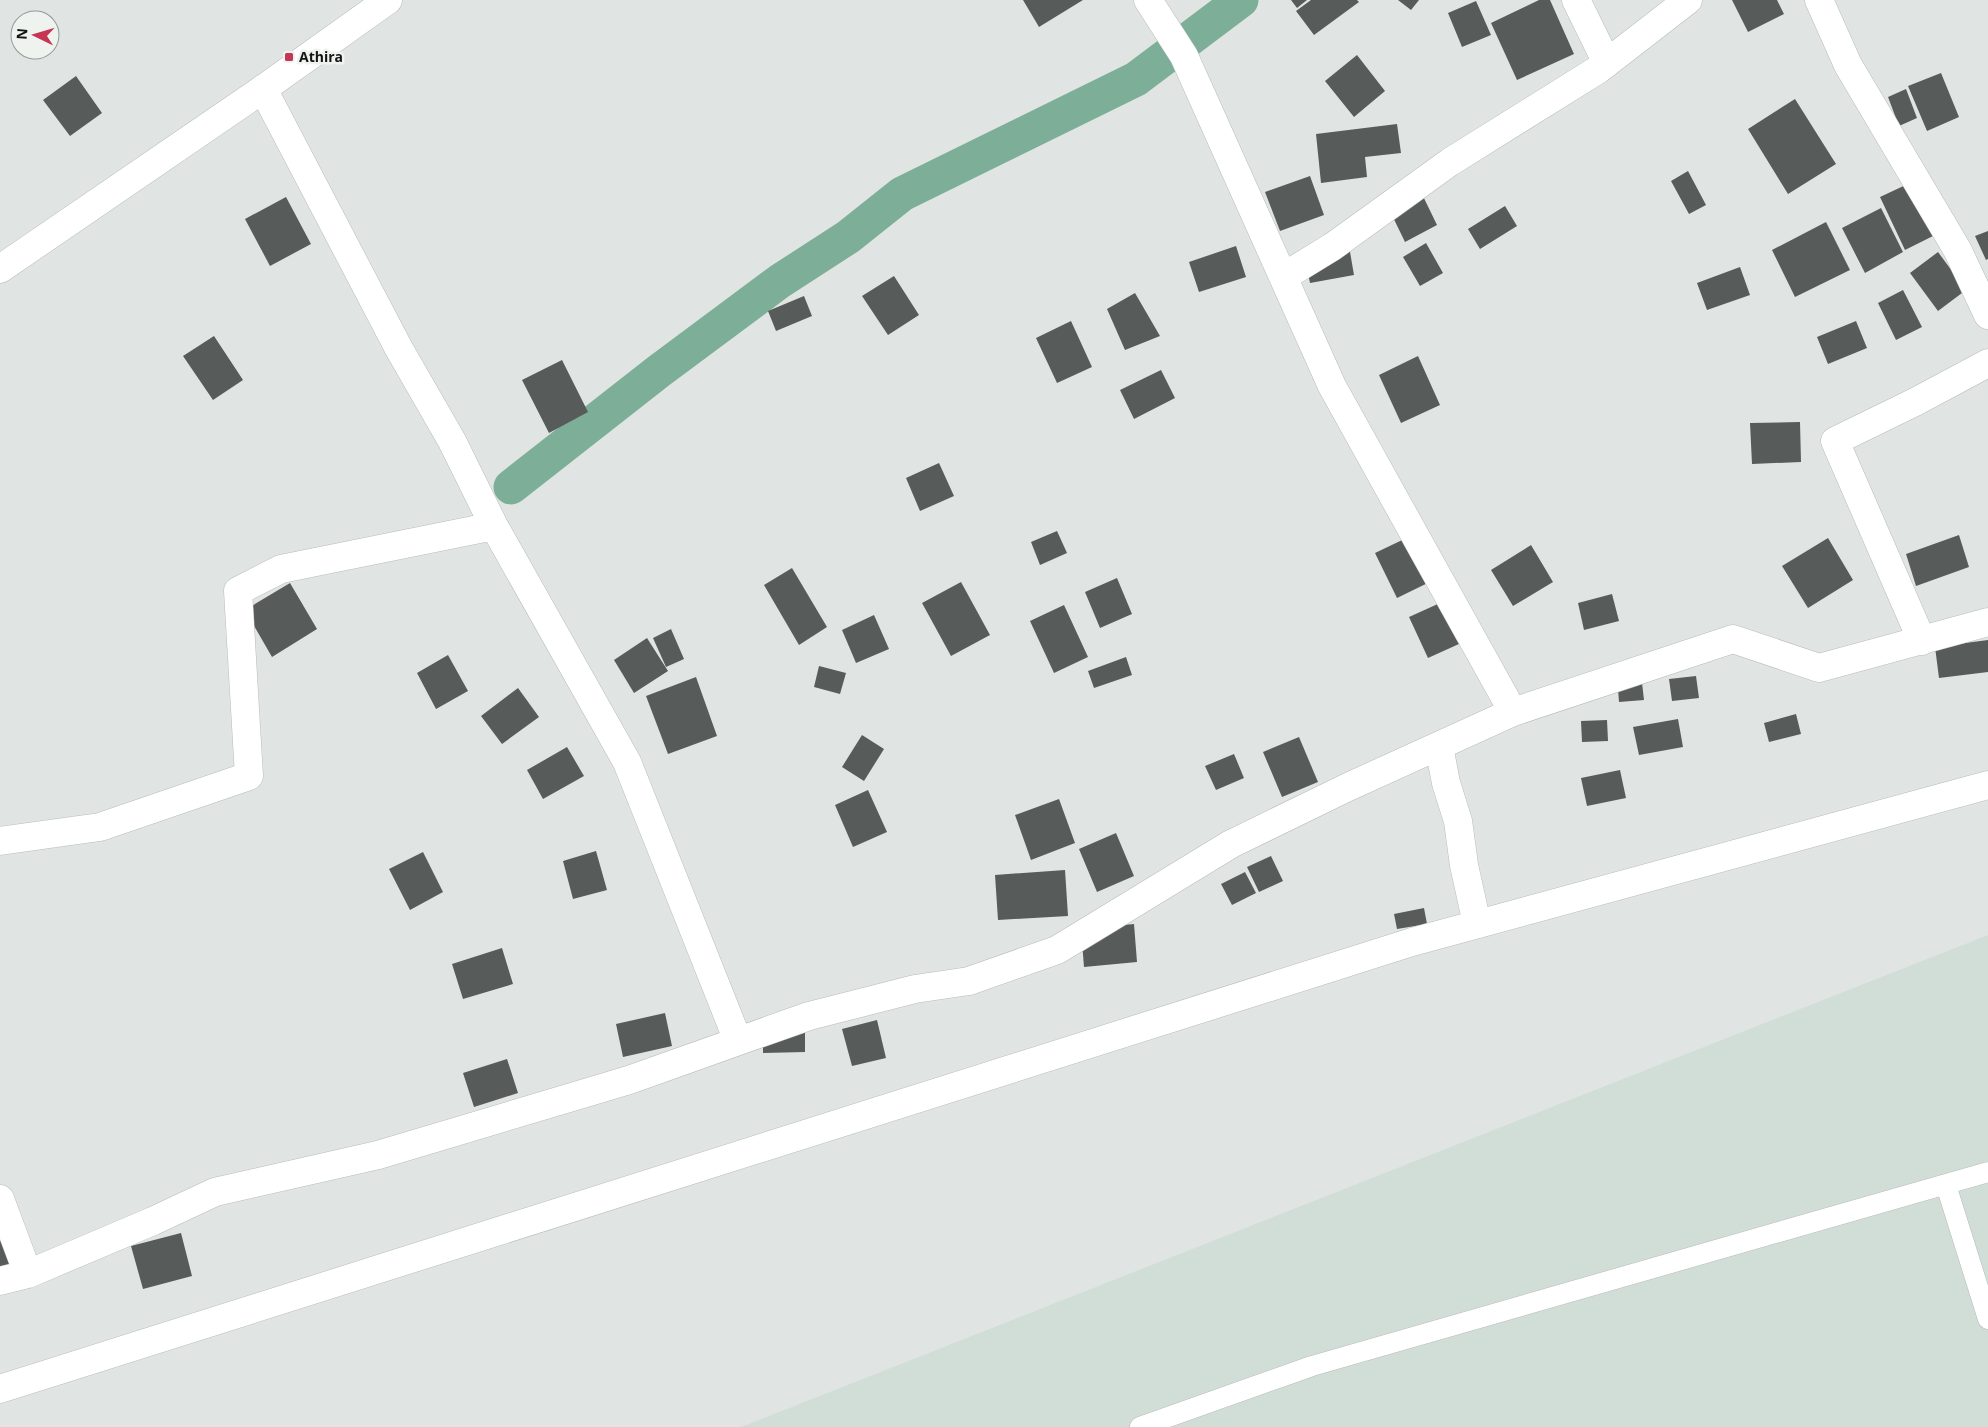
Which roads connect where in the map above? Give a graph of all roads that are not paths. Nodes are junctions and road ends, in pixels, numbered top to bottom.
1 (388, 0) edge
2 (1148, 0) edge
3 (1576, 0) edge
4 (1688, 0) edge
5 (1818, 0) edge
6 (1608, 63) junction
7 (263, 89) junction
8 (0, 269) edge
9 (1283, 277) junction
10 (1988, 315) edge
11 (1988, 362) edge
12 (494, 526) junction
13 (1988, 622) edge
14 (1922, 641) junction
15 (1513, 712) junction
16 (1439, 746) junction
17 (1988, 785) edge
18 (0, 841) edge
19 (1477, 924) junction
20 (738, 1041) junction
21 (1988, 1172) edge
22 (1946, 1185) junction
23 (0, 1199) edge
24 (28, 1274) junction
25 (0, 1281) edge
26 (1988, 1320) edge
27 (0, 1389) edge
28 (1140, 1427) edge

1 - 7 street
2 - 9 street
3 - 6 street
4 - 6 street
5 - 10 street
6 - 9 street
7 - 8 street
7 - 12 street
9 - 15 street
11 - 14 street
12 - 18 street
12 - 20 street
13 - 14 street
14 - 15 street
15 - 16 street
16 - 19 street
16 - 20 street
17 - 19 street
19 - 27 street
20 - 24 street
21 - 22 lane
22 - 26 lane
22 - 28 lane
23 - 24 street
24 - 25 street

